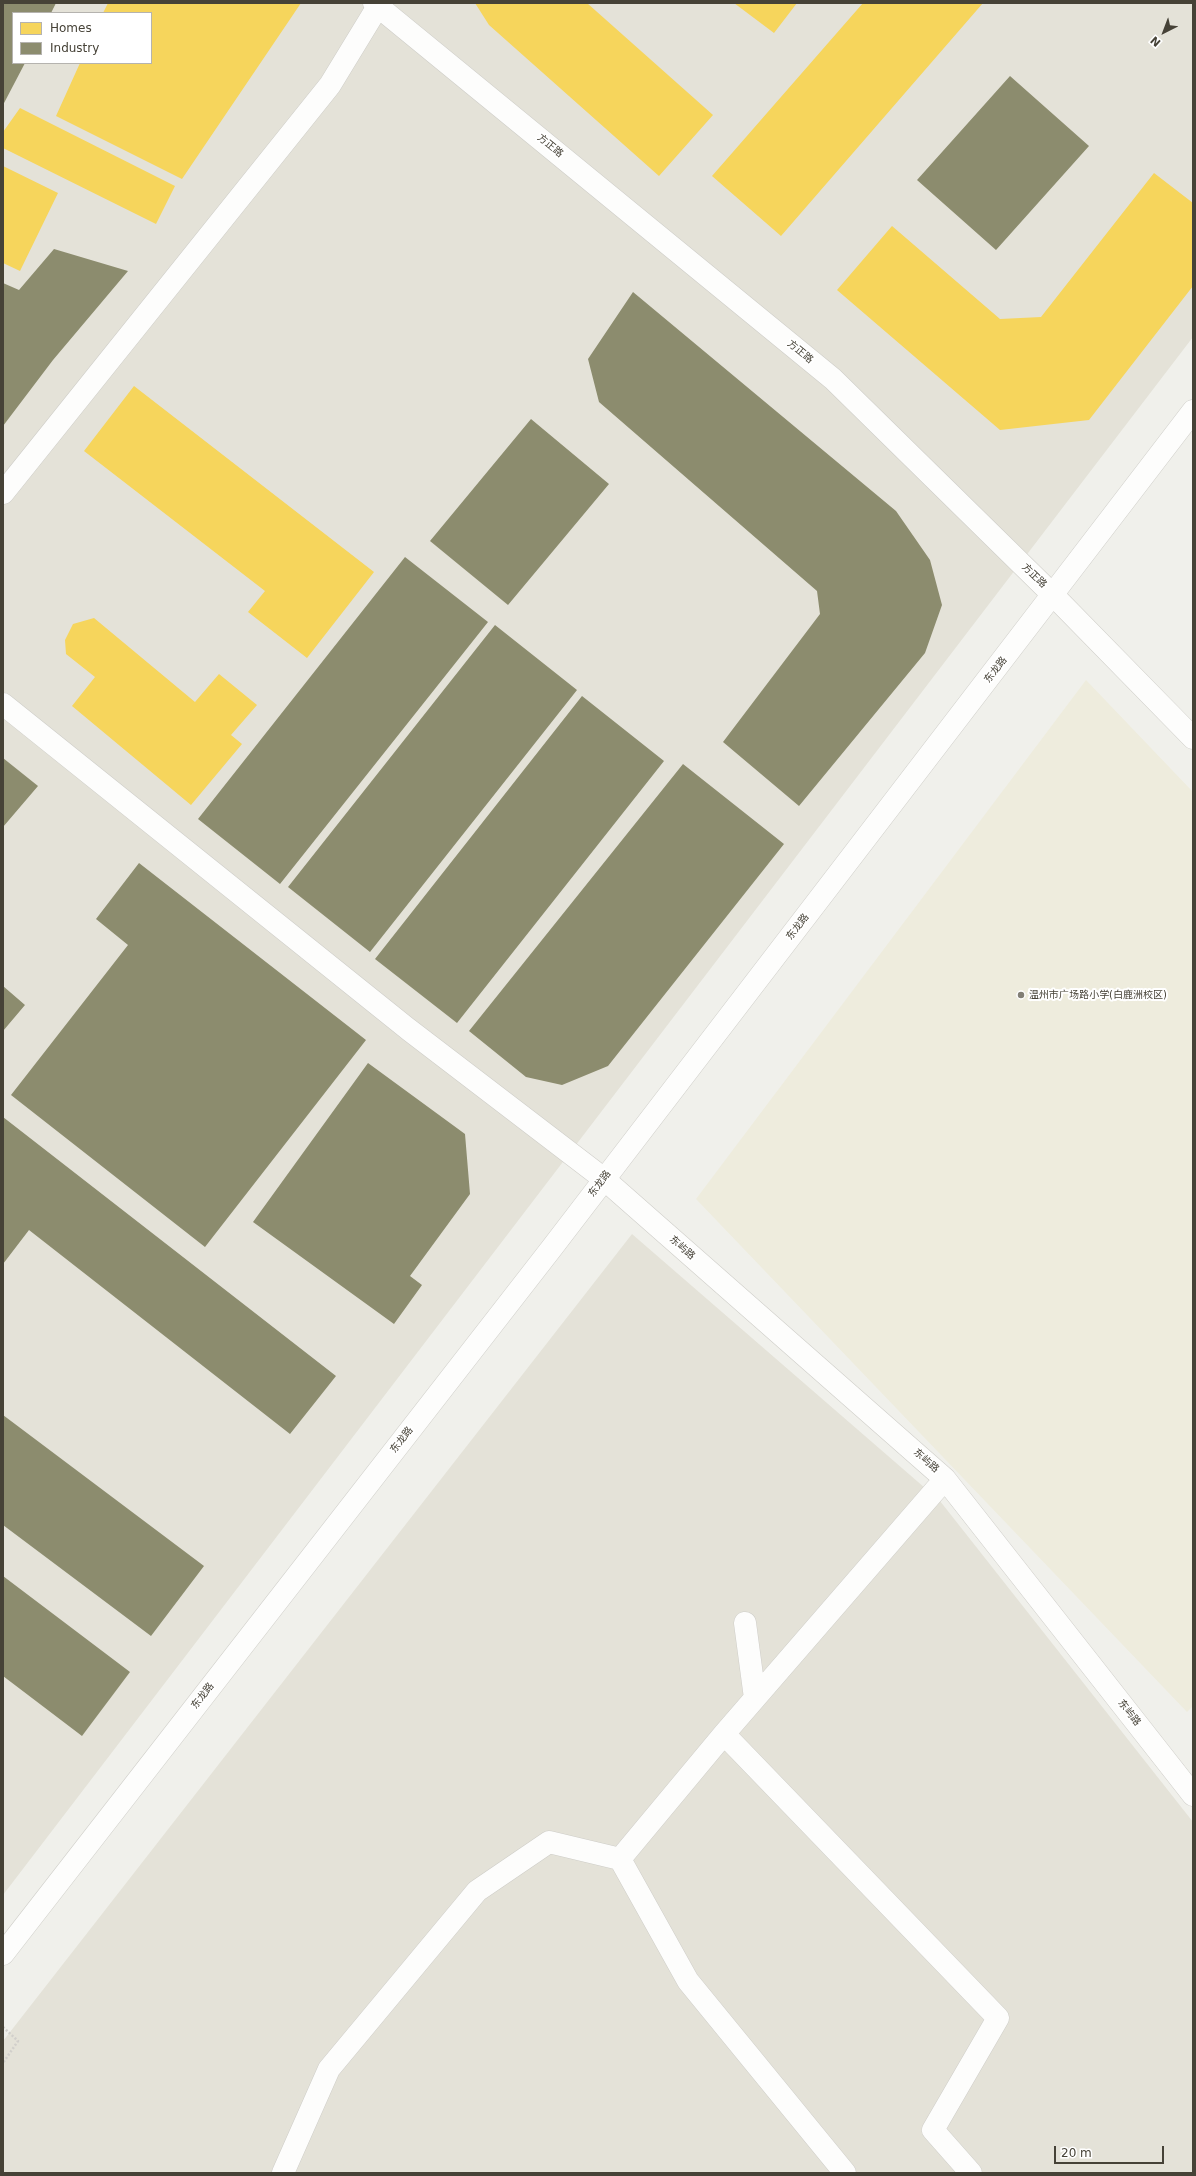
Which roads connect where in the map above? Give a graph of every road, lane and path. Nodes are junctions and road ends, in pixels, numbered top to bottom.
1 (378, 4) edge
2 (1193, 411) edge
3 (3, 493) edge
4 (1054, 595) junction
5 (3, 704) edge
6 (1193, 738) edge
7 (604, 1179) junction
8 (945, 1479) junction
9 (745, 1623) dead end
10 (755, 1698) junction
11 (724, 1734) junction
12 (1193, 1795) edge
13 (620, 1859) junction
14 (3, 1954) edge
15 (3, 2027) edge
16 (3, 2063) edge
17 (283, 2173) edge
18 (845, 2173) edge
19 (971, 2173) edge

1 - 3 street
1 - 4 street, 方正路
2 - 4 street, 东龙路
4 - 6 street, 方正路
4 - 7 street, 东龙路
5 - 7 street, 东屿路
7 - 8 street, 东屿路
7 - 14 street, 东龙路
8 - 10 street
8 - 12 street, 东屿路
9 - 10 street
10 - 11 street
11 - 13 street
11 - 19 street
13 - 17 street
13 - 18 street
15 - 16 path

